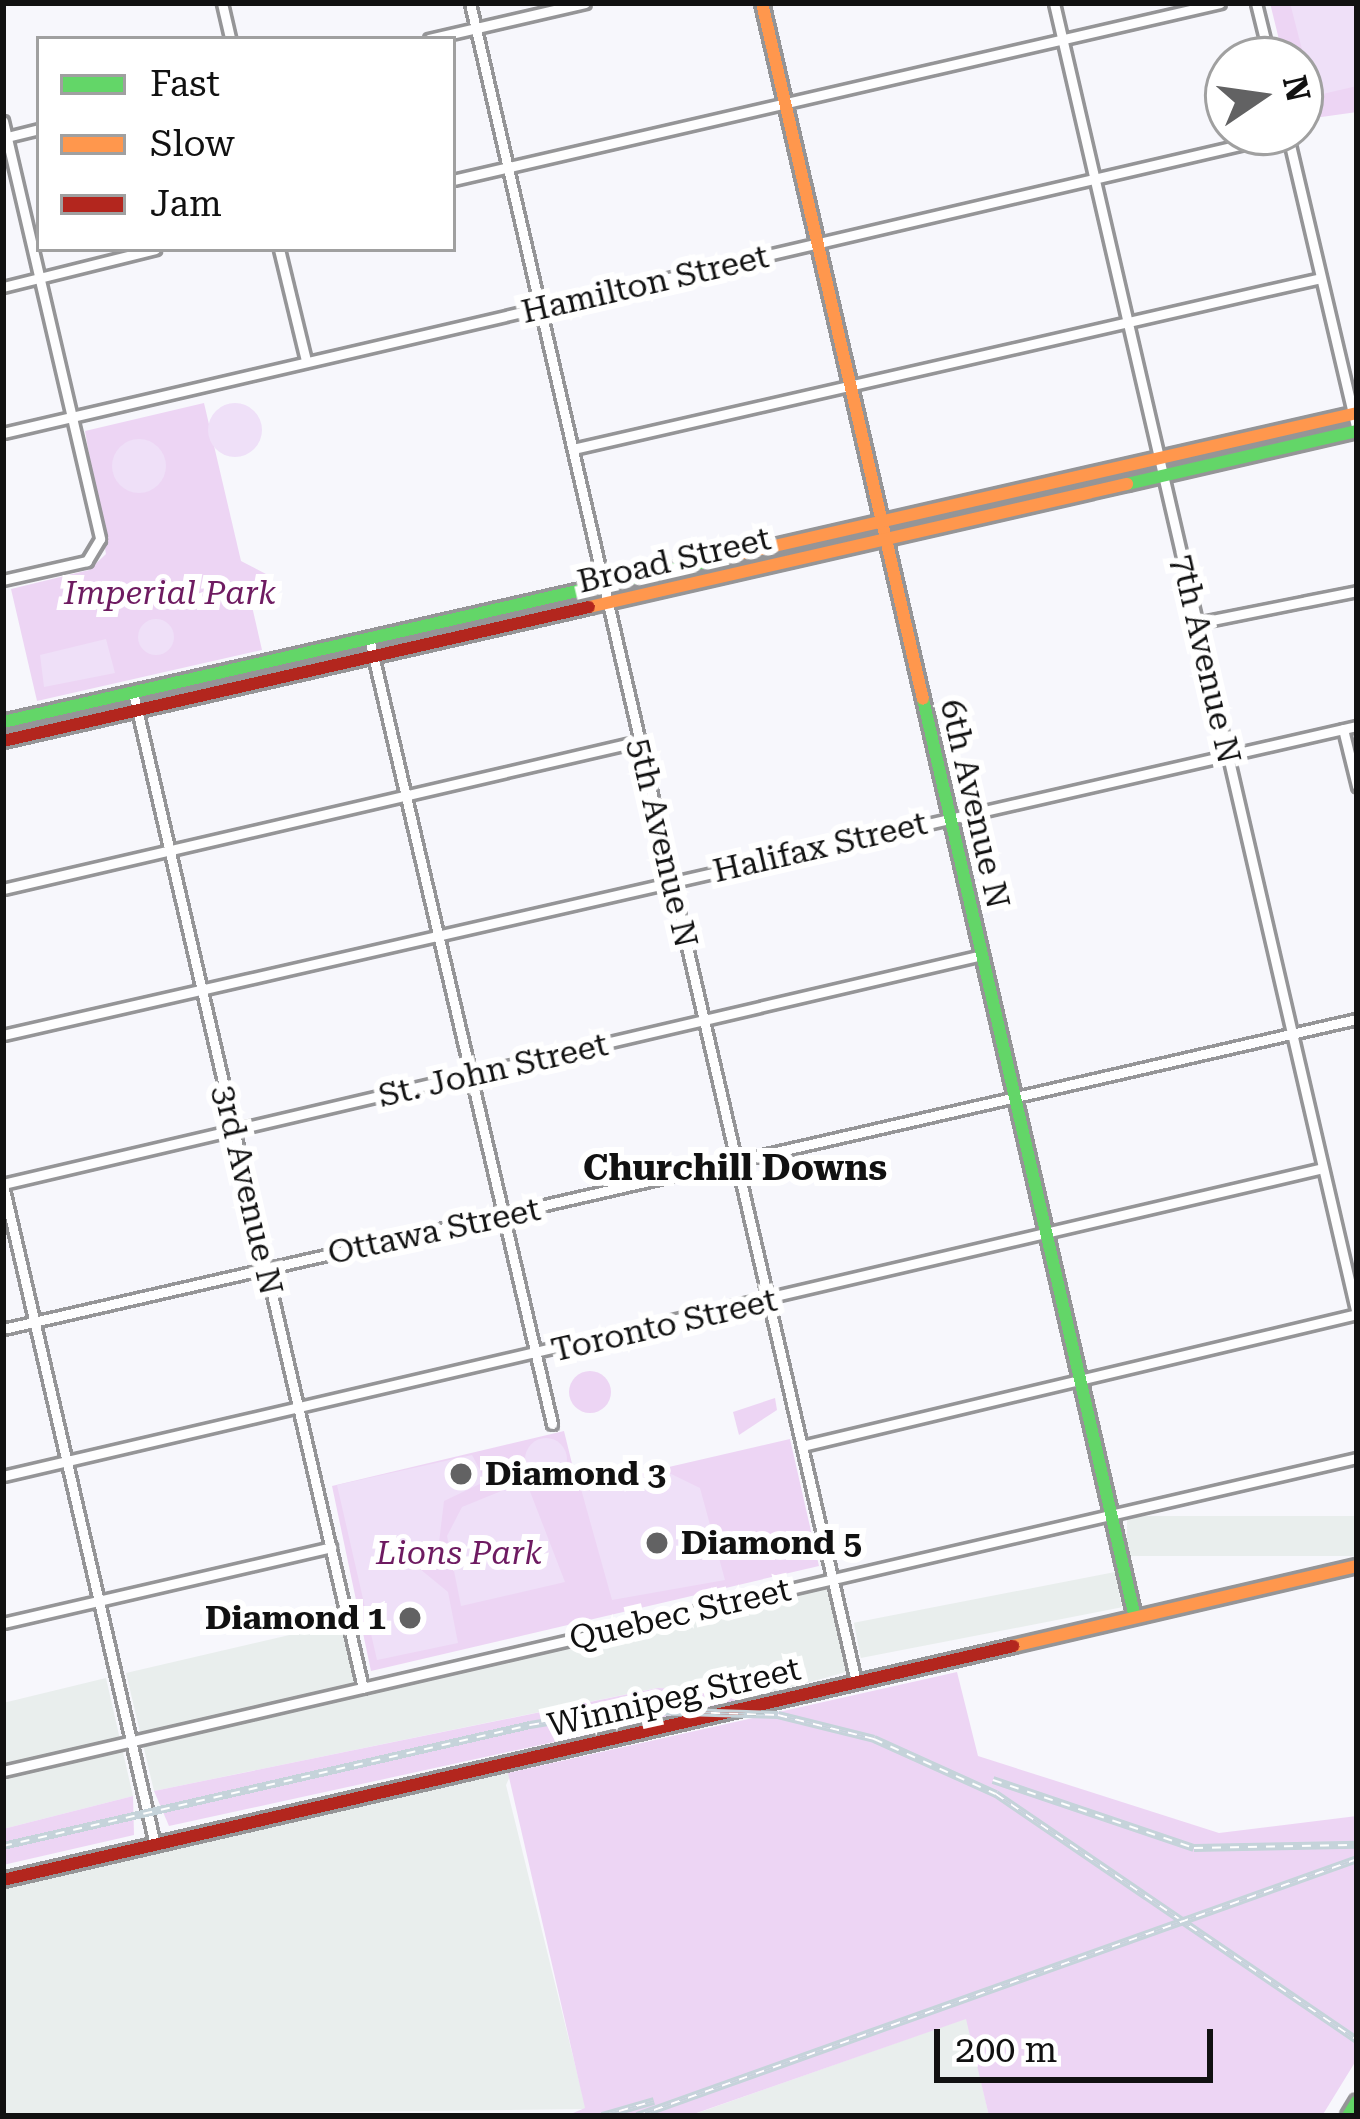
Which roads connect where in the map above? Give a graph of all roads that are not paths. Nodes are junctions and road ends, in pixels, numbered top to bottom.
1 (222, 3) edge
2 (470, 3) edge
3 (585, 3) edge
4 (762, 3) edge
5 (1054, 3) edge
6 (1220, 3) edge
7 (1256, 3) edge
8 (476, 28) junction
9 (229, 36) edge
10 (442, 36) edge
11 (1264, 36) edge
12 (1064, 40) junction
13 (786, 105) junction
14 (3, 121) edge
15 (36, 130) edge
16 (5, 137) edge
17 (1204, 154) edge
18 (1292, 156) edge
19 (508, 168) junction
20 (456, 179) edge
21 (1095, 181) junction
22 (818, 245) junction
23 (143, 252) edge
24 (280, 252) edge
25 (39, 278) junction
26 (1321, 278) junction
27 (3, 286) edge
28 (540, 308) junction
29 (1127, 322) junction
30 (306, 361) junction
31 (850, 383) junction
32 (1355, 413) edge
33 (71, 417) junction
34 (1357, 431) edge
35 (3, 433) edge
36 (573, 449) junction
37 (1159, 457) junction
38 (1163, 475) junction
39 (882, 521) junction
40 (886, 539) junction
41 (3, 580) edge
42 (604, 585) junction
43 (1355, 589) edge
44 (608, 603) junction
45 (1197, 623) junction
46 (369, 638) junction
47 (374, 656) junction
48 (133, 692) junction
49 (137, 711) junction
50 (3, 722) edge
51 (1357, 726) edge
52 (1343, 729) junction
53 (3, 741) edge
54 (640, 741) junction
55 (1228, 755) junction
56 (1357, 786) edge
57 (406, 797) junction
58 (950, 818) junction
59 (169, 850) junction
60 (672, 880) junction
61 (3, 889) edge
62 (439, 936) junction
63 (982, 955) junction
64 (201, 988) junction
65 (1357, 1019) edge
66 (704, 1020) junction
67 (1292, 1034) junction
68 (3, 1035) edge
69 (471, 1076) junction
70 (1015, 1097) junction
71 (234, 1129) junction
72 (737, 1162) junction
73 (1323, 1168) junction
74 (3, 1184) edge
75 (504, 1216) junction
76 (1047, 1235) junction
77 (266, 1268) junction
78 (769, 1300) junction
79 (1357, 1314) edge
80 (34, 1322) junction
81 (3, 1329) edge
82 (536, 1355) junction
83 (1079, 1375) junction
84 (298, 1408) junction
85 (552, 1424) dead end
86 (802, 1446) junction
87 (1357, 1458) edge
88 (66, 1461) junction
89 (3, 1476) edge
90 (1112, 1515) junction
91 (331, 1547) junction
92 (1357, 1566) edge
93 (832, 1578) junction
94 (98, 1601) junction
95 (1136, 1617) junction
96 (3, 1623) edge
97 (856, 1682) junction
98 (363, 1688) junction
99 (131, 1742) junction
100 (3, 1771) edge
101 (155, 1845) junction
102 (3, 1880) edge
103 (1357, 2101) edge
104 (1348, 2116) edge

1 - 9 street
2 - 8 street, 5th Avenue N
3 - 8 street
4 - 13 main road, 6th Avenue N
5 - 12 street, 7th Avenue N
6 - 12 street
7 - 11 street
8 - 10 street
8 - 19 street, 5th Avenue N
12 - 13 street
12 - 21 street, 7th Avenue N
13 - 19 street
13 - 22 main road, 6th Avenue N
14 - 16 street
15 - 16 street
16 - 25 street
17 - 21 street, Hamilton Street
18 - 26 street
19 - 20 street
19 - 28 street, 5th Avenue N
21 - 22 street, Hamilton Street
21 - 29 street, 7th Avenue N
22 - 28 street, Hamilton Street
22 - 31 main road, 6th Avenue N
23 - 25 street
24 - 30 street
25 - 27 street
25 - 33 street
26 - 29 street
26 - 32 street
28 - 30 street, Hamilton Street
28 - 36 street, 5th Avenue N
29 - 31 street
29 - 37 street, 7th Avenue N
30 - 33 street, Hamilton Street
31 - 36 street
31 - 39 main road, 6th Avenue N
32 - 34 street
32 - 37 main road, Broad Street
33 - 35 street, Hamilton Street
33 - 41 street
34 - 38 main road, Broad Street
36 - 42 street, 5th Avenue N
37 - 38 street, 7th Avenue N
37 - 39 main road, Broad Street
38 - 40 main road, Broad Street
38 - 45 street, 7th Avenue N
39 - 40 main road, 6th Avenue N
39 - 42 main road, Broad Street
40 - 44 main road, Broad Street
40 - 58 main road, 6th Avenue N
42 - 44 street, 5th Avenue N
42 - 46 main road, Broad Street
43 - 45 street
44 - 47 main road, Broad Street
44 - 54 street, 5th Avenue N
45 - 55 street, 7th Avenue N
46 - 47 street
46 - 48 main road, Broad Street
47 - 49 main road, Broad Street
47 - 57 street
48 - 49 street, 3rd Avenue N
48 - 50 main road, Broad Street
49 - 53 main road, Broad Street
49 - 59 street, 3rd Avenue N
51 - 52 street, Halifax Street
52 - 55 street, Halifax Street
52 - 56 street
54 - 57 street
54 - 60 street, 5th Avenue N
55 - 58 street, Halifax Street
55 - 67 street, 7th Avenue N
57 - 59 street
57 - 62 street
58 - 60 street, Halifax Street
58 - 63 main road, 6th Avenue N
59 - 61 street
59 - 64 street, 3rd Avenue N
60 - 62 street, Halifax Street
60 - 66 street, 5th Avenue N
62 - 64 street, Halifax Street
62 - 69 street
63 - 66 street, St. John Street
63 - 70 main road, 6th Avenue N
64 - 68 street, Halifax Street
64 - 71 street, 3rd Avenue N
65 - 67 street, Ottawa Street
66 - 69 street, St. John Street
66 - 72 street, 5th Avenue N
67 - 70 street, Ottawa Street
67 - 73 street, 7th Avenue N
69 - 71 street, St. John Street
69 - 75 street
70 - 72 street, Ottawa Street
70 - 76 main road, 6th Avenue N
71 - 74 street, St. John Street
71 - 77 street, 3rd Avenue N
72 - 75 street, Ottawa Street
72 - 78 street, 5th Avenue N
73 - 76 street, Toronto Street
73 - 79 street, 7th Avenue N
74 - 80 street
75 - 77 street, Ottawa Street
75 - 82 street
76 - 78 street, Toronto Street
76 - 83 main road, 6th Avenue N
77 - 80 street, Ottawa Street
77 - 84 street, 3rd Avenue N
78 - 82 street, Toronto Street
78 - 86 street, 5th Avenue N
79 - 83 street
80 - 81 street, Ottawa Street
80 - 88 street
82 - 84 street, Toronto Street
82 - 85 street
83 - 86 street
83 - 90 main road, 6th Avenue N
84 - 88 street, Toronto Street
84 - 91 street, 3rd Avenue N
86 - 93 street, 5th Avenue N
87 - 90 street, Quebec Street
88 - 89 street, Toronto Street
88 - 94 street
90 - 93 street, Quebec Street
90 - 95 main road, 6th Avenue N
91 - 94 street
91 - 98 street, 3rd Avenue N
92 - 95 main road, Winnipeg Street
93 - 97 street, 5th Avenue N
93 - 98 street, Quebec Street
94 - 96 street
94 - 99 street
95 - 97 main road, Winnipeg Street
97 - 101 main road, Winnipeg Street
98 - 99 street, Quebec Street
99 - 100 street, Quebec Street
99 - 101 street
101 - 102 main road, Winnipeg Street
103 - 104 main road

